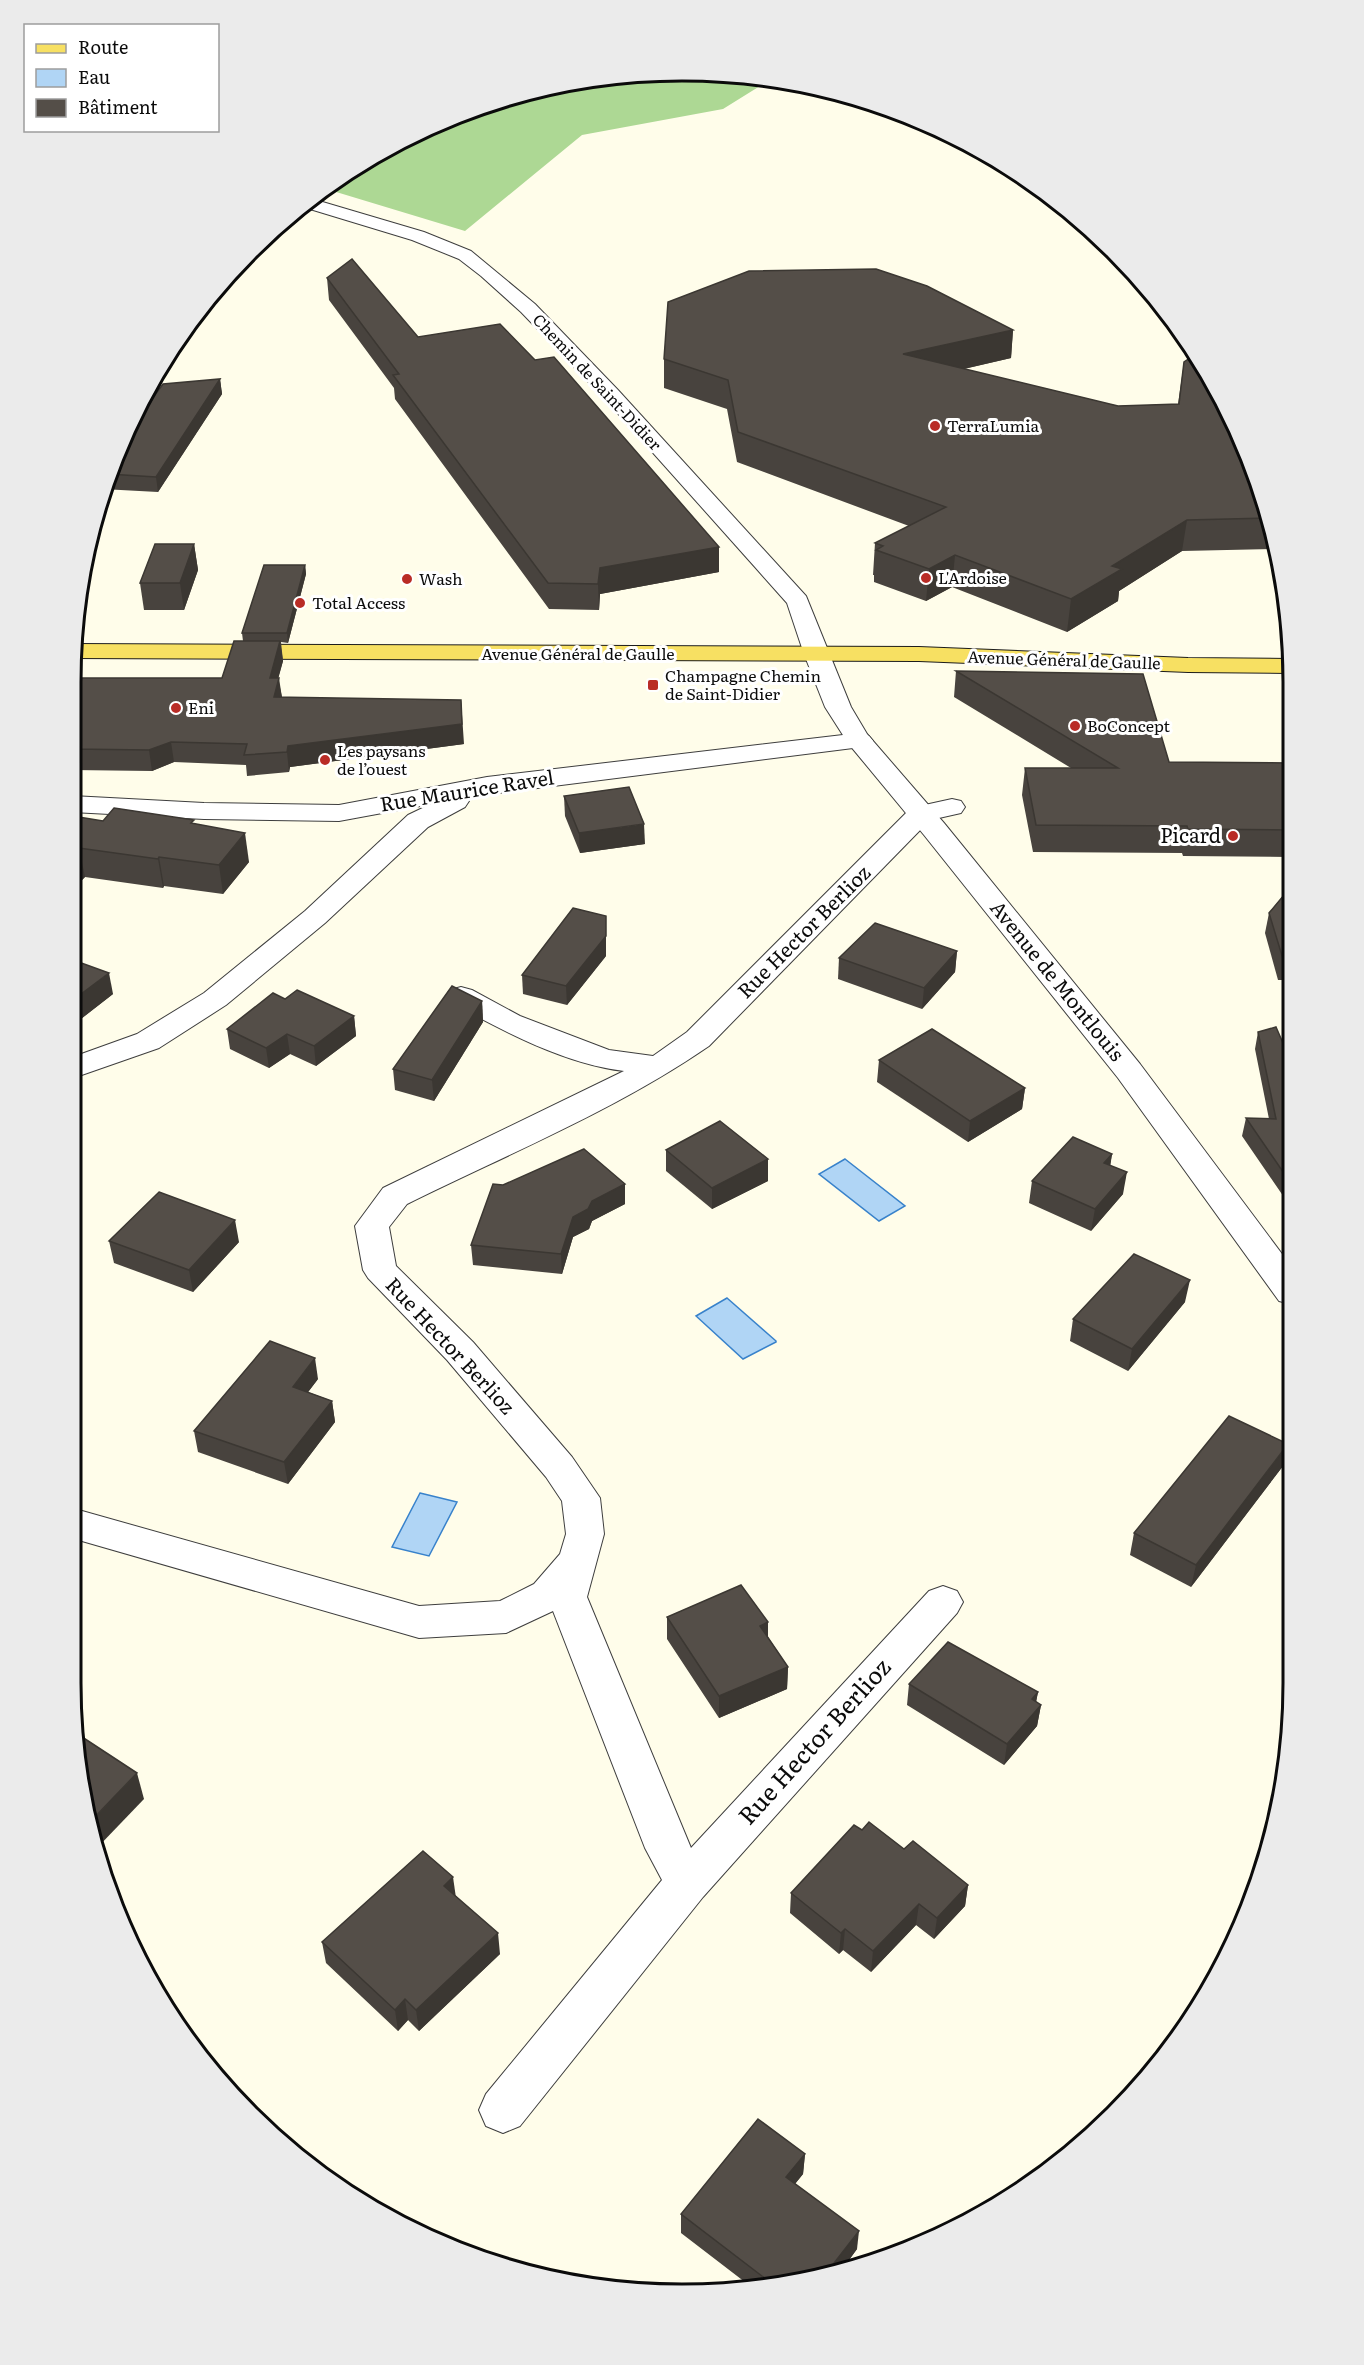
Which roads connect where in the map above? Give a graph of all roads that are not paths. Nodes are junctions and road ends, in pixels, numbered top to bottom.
1 (316, 205) edge
2 (82, 651) edge
3 (759, 662) junction
4 (820, 663) junction
5 (1172, 664) junction
6 (1283, 666) edge
7 (81, 670) edge
8 (860, 741) junction
9 (487, 785) junction
10 (81, 804) edge
11 (937, 811) junction
12 (461, 996) edge
13 (81, 1065) edge
14 (658, 1066) junction
15 (1283, 1281) edge
16 (81, 1526) edge
17 (578, 1560) junction
18 (943, 1602) dead end
19 (687, 1883) junction
20 (503, 2110) dead end

1 - 4 street, Chemin de Saint-Didier
2 - 3 main road, Avenue Général de Gaulle
3 - 4 main road, Avenue Général de Gaulle
3 - 7 main road, Avenue Général de Gaulle
4 - 5 main road, Avenue Général de Gaulle
4 - 5 main road, Avenue Général de Gaulle
4 - 8 street, Avenue de Montlouis
5 - 6 main road
8 - 9 street, Rue Maurice Ravel
8 - 11 street, Avenue de Montlouis
9 - 10 street, Rue Maurice Ravel
9 - 13 street
11 - 14 street, Rue Hector Berlioz
11 - 15 street, Avenue de Montlouis
12 - 14 street
14 - 17 street, Rue Hector Berlioz
16 - 17 street, Rue Hector Berlioz
17 - 19 street, Rue Hector Berlioz
18 - 19 street, Rue Hector Berlioz
19 - 20 street, Rue Hector Berlioz

